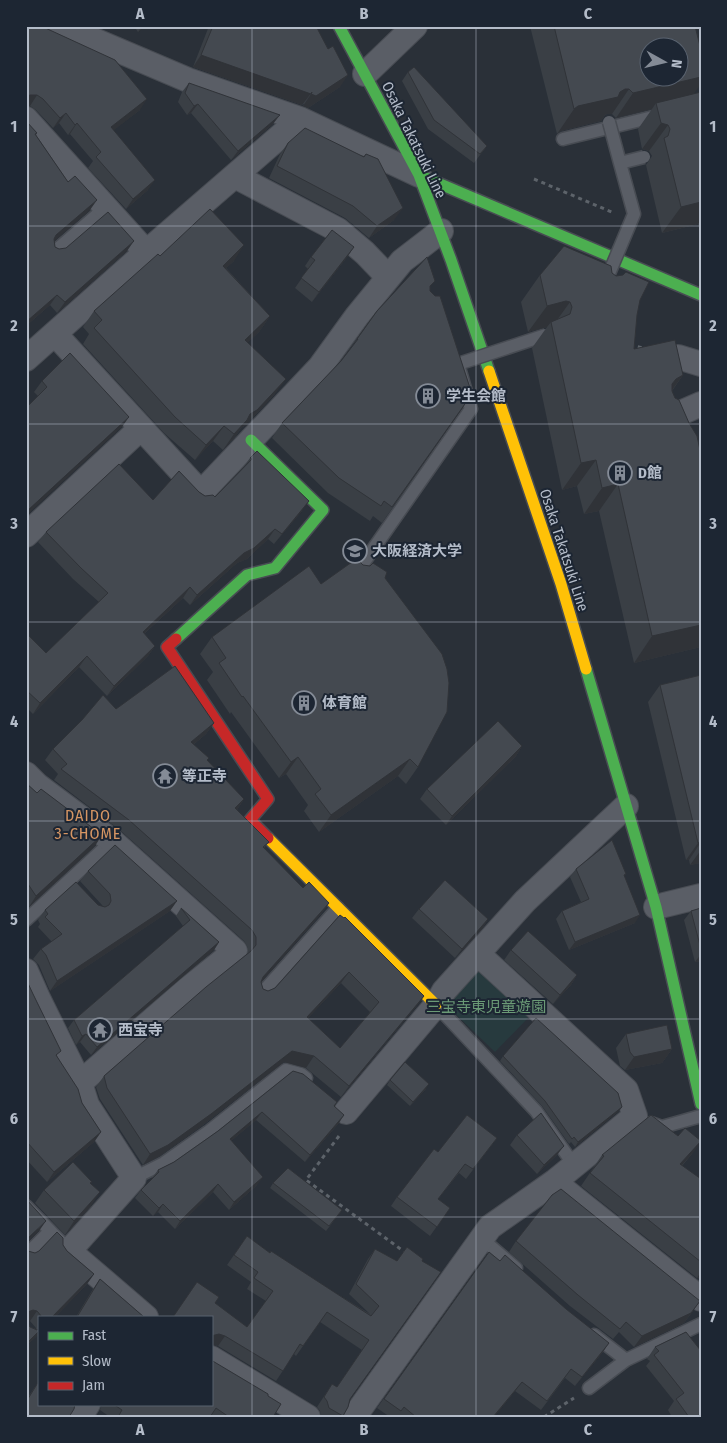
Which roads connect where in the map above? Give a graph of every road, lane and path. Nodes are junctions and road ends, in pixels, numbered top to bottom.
1 (61, 26) edge
2 (339, 26) edge
3 (415, 26) edge
4 (365, 74) junction
5 (672, 112) edge
6 (26, 119) edge
7 (300, 119) junction
8 (609, 122) edge
9 (563, 139) dead end
10 (644, 157) dead end
11 (620, 163) junction
12 (419, 175) junction
13 (235, 176) junction
14 (534, 179) dead end
15 (106, 207) junction
16 (616, 214) dead end
17 (441, 231) junction
18 (54, 252) edge
19 (146, 252) junction
20 (388, 278) junction
21 (701, 294) edge
22 (600, 295) edge
23 (55, 334) junction
24 (546, 335) edge
25 (627, 344) edge
26 (678, 357) joint
27 (26, 359) edge
28 (701, 364) edge
29 (141, 428) junction
30 (251, 440) junction
31 (26, 535) edge
32 (355, 575) edge
33 (26, 774) edge
34 (626, 806) junction
35 (112, 841) junction
36 (701, 896) edge
37 (656, 907) junction
38 (338, 908) junction
39 (26, 920) edge
40 (478, 954) junction
41 (26, 971) edge
42 (261, 994) edge
43 (436, 1005) junction
44 (80, 1082) junction
45 (316, 1087) edge
46 (701, 1104) edge
47 (343, 1108) joint
48 (635, 1116) junction
49 (701, 1116) edge
50 (574, 1165) junction
51 (134, 1178) junction
52 (554, 1182) junction
53 (26, 1206) edge
54 (50, 1231) junction
55 (482, 1238) junction
56 (69, 1251) junction
57 (26, 1255) edge
58 (409, 1255) edge
59 (523, 1275) edge
60 (701, 1299) edge
61 (144, 1316) edge
62 (701, 1324) edge
63 (588, 1330) edge
64 (212, 1359) edge
65 (626, 1360) junction
66 (589, 1388) joint
67 (87, 1406) edge
68 (80, 1417) edge
69 (308, 1417) edge
70 (354, 1417) edge
71 (544, 1417) edge

1 - 7 street
2 - 4 main road, Osaka Takatsuki Line
3 - 4 street
4 - 12 main road, Osaka Takatsuki Line
5 - 9 lane
6 - 15 street
7 - 12 street
7 - 13 street
8 - 11 lane, bridge
10 - 11 lane, bridge
11 - 22 lane, bridge
12 - 17 main road, Osaka Takatsuki Line
12 - 21 main road
13 - 19 street
13 - 20 street
14 - 16 path
15 - 18 lane
15 - 19 street
17 - 20 street
17 - 34 main road, Osaka Takatsuki Line
19 - 23 street
20 - 30 street
23 - 27 street
23 - 29 street
24 - 32 lane, bridge
25 - 26 path
26 - 28 street
29 - 30 street
29 - 31 street
30 - 38 main road
33 - 35 street
34 - 37 main road, Osaka Takatsuki Line
34 - 40 street
35 - 39 lane
35 - 44 street
36 - 37 street
37 - 46 main road, Osaka Takatsuki Line
38 - 42 lane
38 - 43 main road
40 - 43 street
40 - 48 street
41 - 44 street
43 - 47 street
43 - 50 lane
44 - 51 street
45 - 51 lane
47 - 58 path
48 - 49 lane
48 - 50 street
50 - 52 street
51 - 56 street
52 - 55 street
52 - 60 street
53 - 54 lane
54 - 56 lane
54 - 57 lane
55 - 59 lane
55 - 70 street
56 - 61 street
62 - 65 lane
63 - 65 lane
64 - 69 street
65 - 66 lane
66 - 71 path
67 - 68 street

